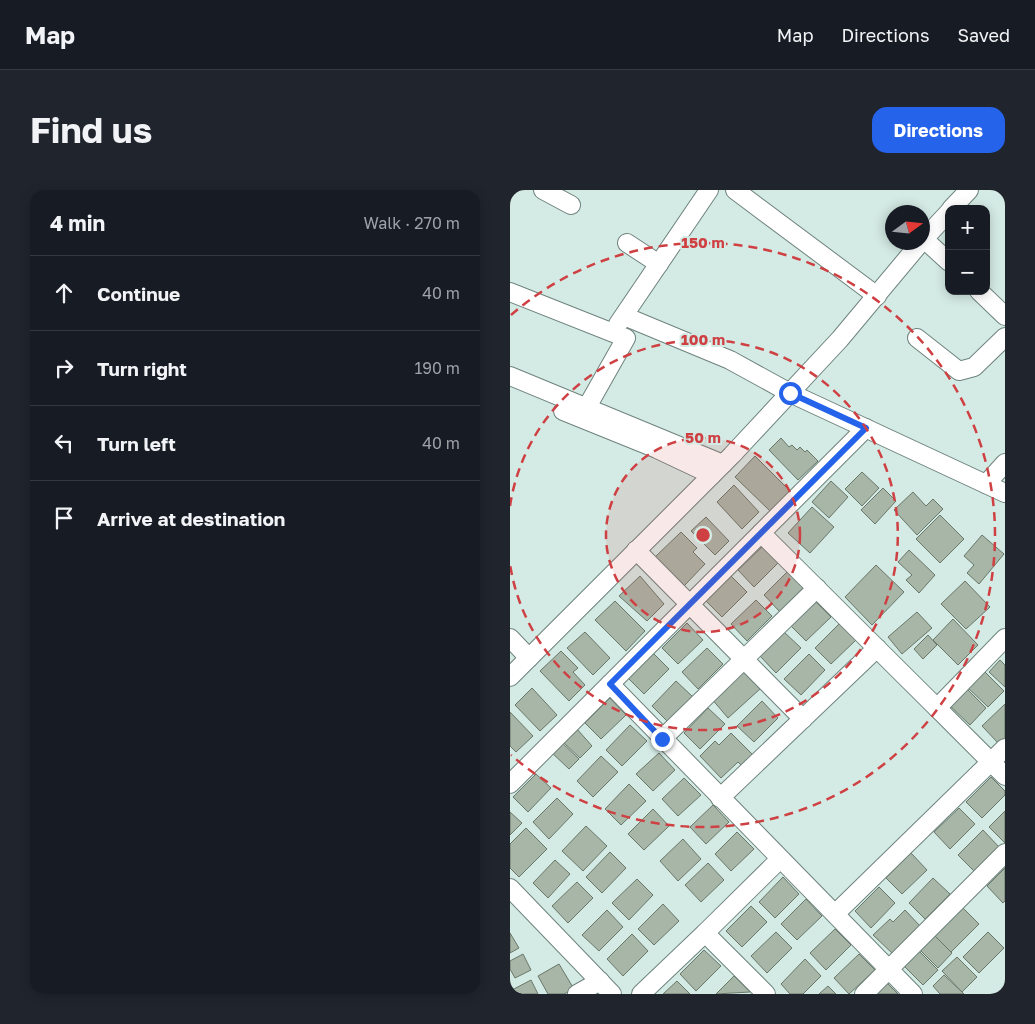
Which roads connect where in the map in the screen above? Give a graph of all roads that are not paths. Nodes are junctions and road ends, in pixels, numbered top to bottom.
1 (543, 190) edge
2 (709, 190) edge
3 (735, 190) edge
4 (969, 190) edge
5 (566, 198) edge
6 (956, 205) edge
7 (945, 216) edge
8 (930, 233) edge
9 (627, 243) dead end
10 (930, 247) edge
11 (915, 250) edge
12 (945, 259) edge
13 (659, 264) junction
14 (510, 292) edge
15 (983, 295) edge
16 (877, 296) junction
17 (624, 316) junction
18 (1005, 316) edge
19 (612, 333) junction
20 (1005, 337) edge
21 (917, 338) dead end
22 (510, 376) edge
23 (510, 389) edge
24 (790, 393) junction
25 (587, 407) junction
26 (866, 428) junction
27 (1005, 463) edge
28 (717, 470) junction
29 (986, 484) junction
30 (1005, 493) edge
31 (761, 533) junction
32 (636, 550) junction
33 (817, 588) junction
34 (689, 605) junction
35 (510, 638) edge
36 (1005, 638) edge
37 (877, 648) junction
38 (529, 658) junction
39 (744, 659) junction
40 (510, 677) edge
41 (610, 684) junction
42 (937, 708) junction
43 (803, 719) junction
44 (662, 739) junction
45 (1005, 748) edge
46 (990, 761) junction
47 (1005, 776) edge
48 (510, 784) edge
49 (720, 798) junction
50 (1005, 853) edge
51 (780, 859) junction
52 (510, 888) edge
53 (835, 914) junction
54 (705, 933) junction
55 (888, 969) junction
56 (600, 981) junction
57 (577, 994) edge
58 (612, 994) edge
59 (641, 994) edge
60 (766, 994) edge
61 (864, 994) edge
62 (913, 994) edge

1 - 5 street
2 - 13 street
3 - 16 street
4 - 6 street
7 - 8 street
9 - 13 street
10 - 12 street
11 - 16 street
13 - 17 street
14 - 19 street
15 - 18 street
16 - 24 street
17 - 19 street
17 - 24 street
19 - 25 street
20 - 21 street
22 - 25 street
23 - 28 street
24 - 26 street
24 - 28 street
25 - 28 street
26 - 29 street
26 - 31 street
27 - 29 street
28 - 32 street
29 - 30 street
31 - 33 street
31 - 34 street
32 - 34 street
32 - 38 street
33 - 37 street
33 - 39 street
34 - 39 street
34 - 41 street
35 - 38 street
36 - 42 street
37 - 42 street
37 - 43 street
38 - 40 street
39 - 43 street
39 - 44 street
41 - 44 street
41 - 48 street
42 - 46 street
43 - 49 street
44 - 49 street
45 - 46 street
46 - 47 street
46 - 53 street
49 - 51 street
50 - 55 street
51 - 53 street
51 - 54 street
52 - 56 street
53 - 55 street
54 - 59 street
54 - 60 street
55 - 61 street
55 - 62 street
56 - 57 street
56 - 58 street

